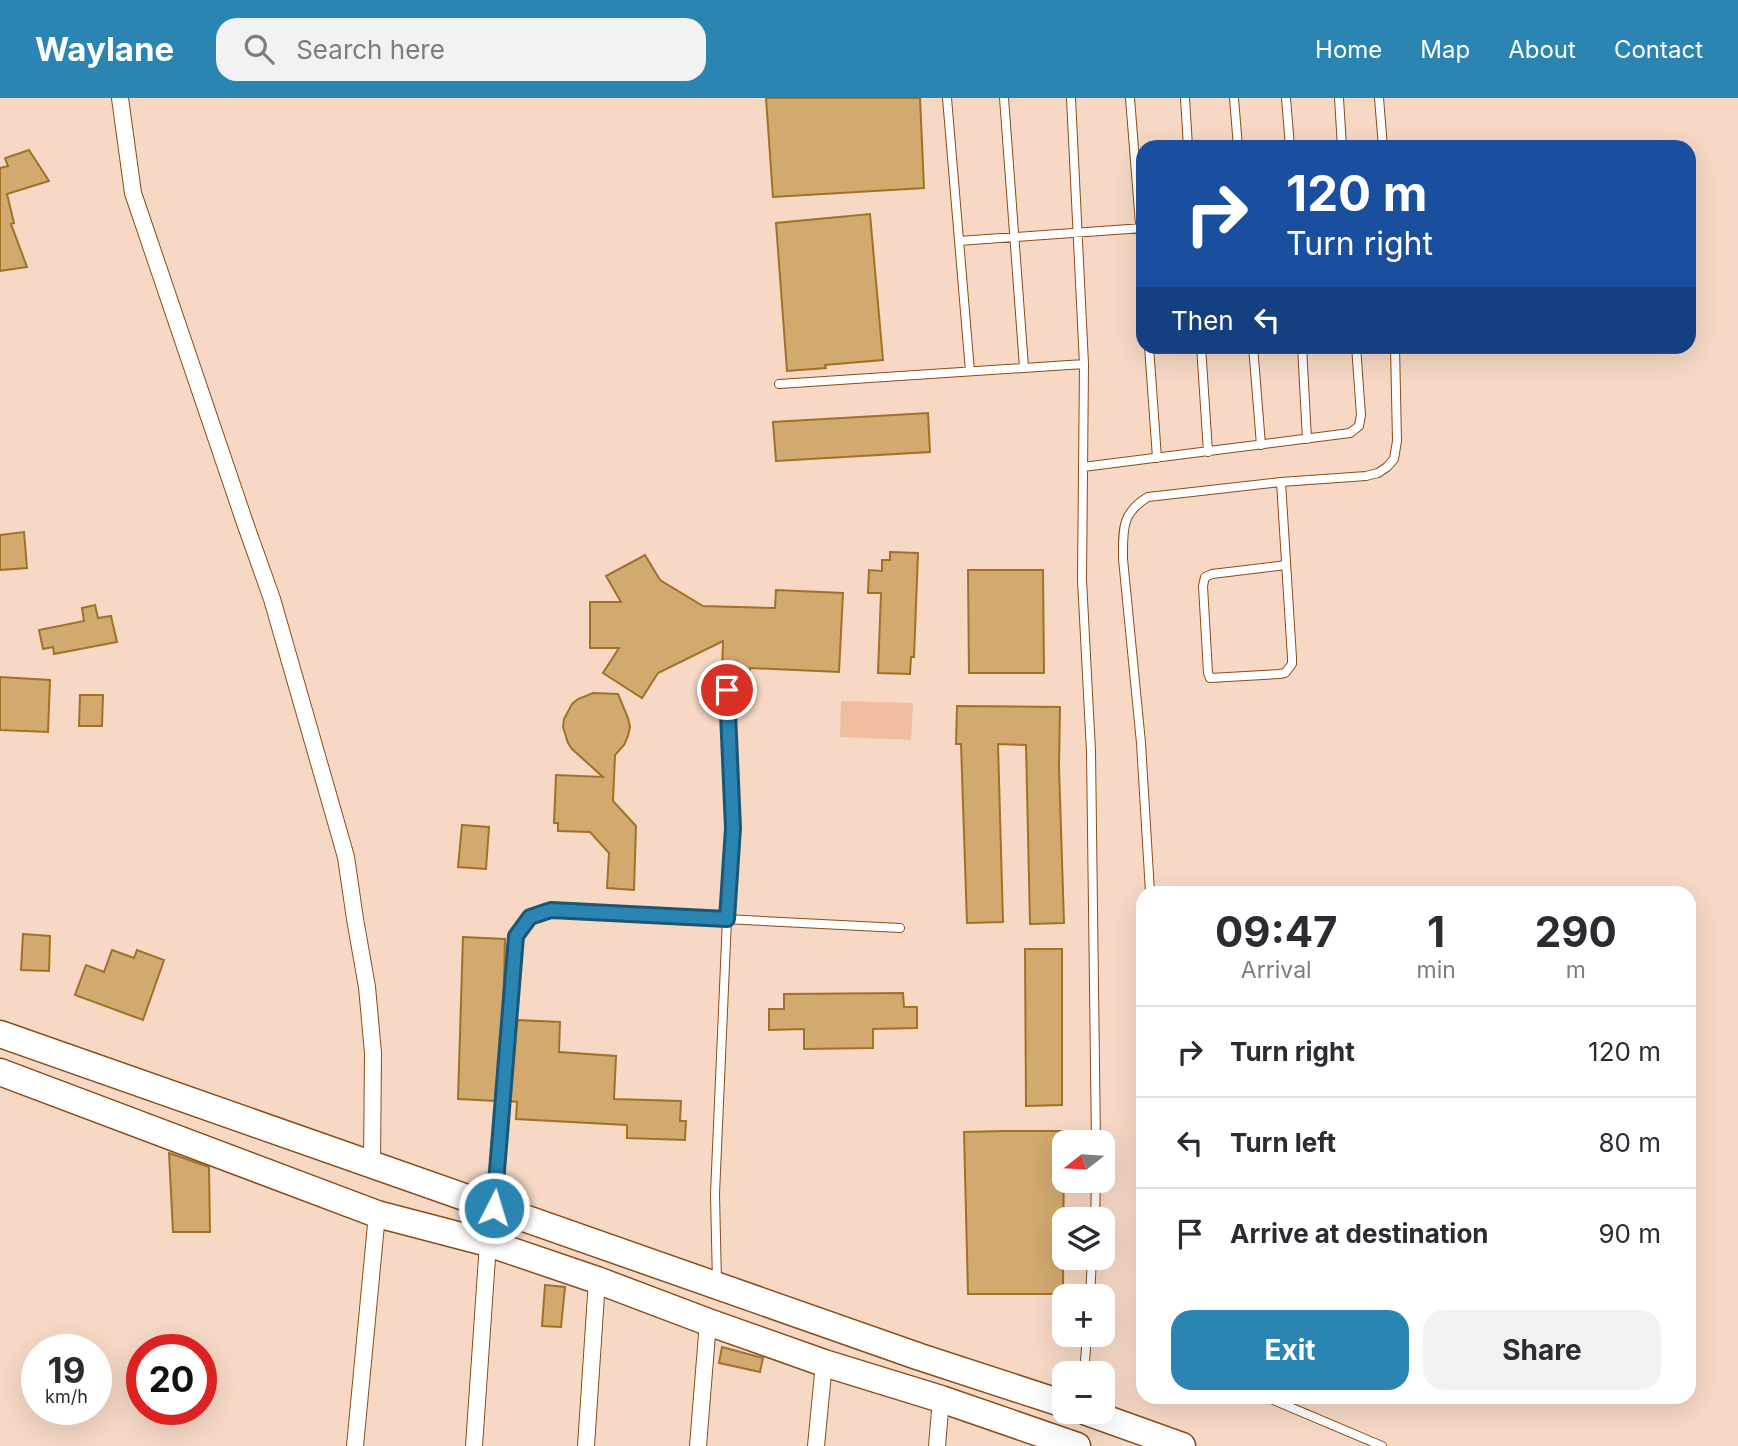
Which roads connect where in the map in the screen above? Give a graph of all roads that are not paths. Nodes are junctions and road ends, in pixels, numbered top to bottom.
1 (120, 98) edge
2 (947, 98) edge
3 (1004, 98) edge
4 (1071, 98) edge
5 (1130, 98) edge
6 (1185, 98) edge
7 (1234, 98) edge
8 (1286, 98) edge
9 (1339, 98) edge
10 (1379, 98) edge
11 (1188, 140) edge
12 (1237, 140) edge
13 (1289, 140) edge
14 (1342, 140) edge
15 (1382, 140) edge
16 (1136, 163) edge
17 (1136, 229) edge
18 (1078, 234) junction
19 (1014, 238) junction
20 (959, 241) junction
21 (1150, 354) edge
22 (1202, 354) edge
23 (1254, 354) edge
24 (1302, 354) edge
25 (1357, 354) edge
26 (1395, 354) edge
27 (1084, 364) junction
28 (1024, 367) junction
29 (970, 371) junction
30 (779, 384) dead end
31 (1307, 439) junction
32 (1261, 445) junction
33 (1208, 452) junction
34 (1157, 458) junction
35 (1083, 467) junction
36 (1281, 482) junction
37 (1286, 565) junction
38 (727, 690) dead end
39 (1150, 886) edge
40 (727, 919) junction
41 (900, 928) dead end
42 (0, 1034) edge
43 (0, 1072) edge
44 (1096, 1130) edge
45 (372, 1165) junction
46 (494, 1208) junction
47 (377, 1214) junction
48 (488, 1243) junction
49 (597, 1280) junction
50 (717, 1285) junction
51 (708, 1322) junction
52 (824, 1363) junction
53 (941, 1399) junction
54 (1052, 1400) edge
55 (1283, 1404) edge
56 (1115, 1422) edge
57 (1064, 1444) edge
58 (355, 1446) edge
59 (474, 1446) edge
60 (586, 1446) edge
61 (698, 1446) edge
62 (816, 1446) edge
63 (937, 1446) edge
64 (1182, 1446) edge
65 (1382, 1446) edge

1 - 45 street
2 - 20 lane
3 - 19 lane
4 - 18 lane
5 - 16 lane
6 - 11 lane
7 - 12 lane
8 - 13 lane
9 - 14 lane
10 - 15 lane
17 - 18 lane
18 - 19 lane
18 - 27 lane
19 - 20 lane
19 - 28 lane
20 - 29 lane
21 - 34 lane
22 - 33 lane
23 - 32 lane
24 - 31 lane
25 - 31 lane
26 - 36 lane
27 - 28 lane
27 - 35 lane
28 - 29 lane
29 - 30 lane
31 - 32 lane
32 - 33 lane
33 - 34 lane
34 - 35 lane
35 - 44 lane
36 - 37 lane
36 - 39 lane
37 - 37 lane
38 - 40 lane
40 - 41 lane
40 - 46 lane
40 - 50 lane
42 - 45 highway
43 - 47 highway
45 - 46 highway
46 - 50 highway
47 - 48 highway
47 - 58 street
48 - 49 highway
48 - 59 street
49 - 51 highway
49 - 60 street
50 - 54 highway
51 - 52 highway
51 - 61 street
52 - 53 highway
52 - 62 street
53 - 57 highway
53 - 63 street
55 - 65 lane
56 - 64 highway

